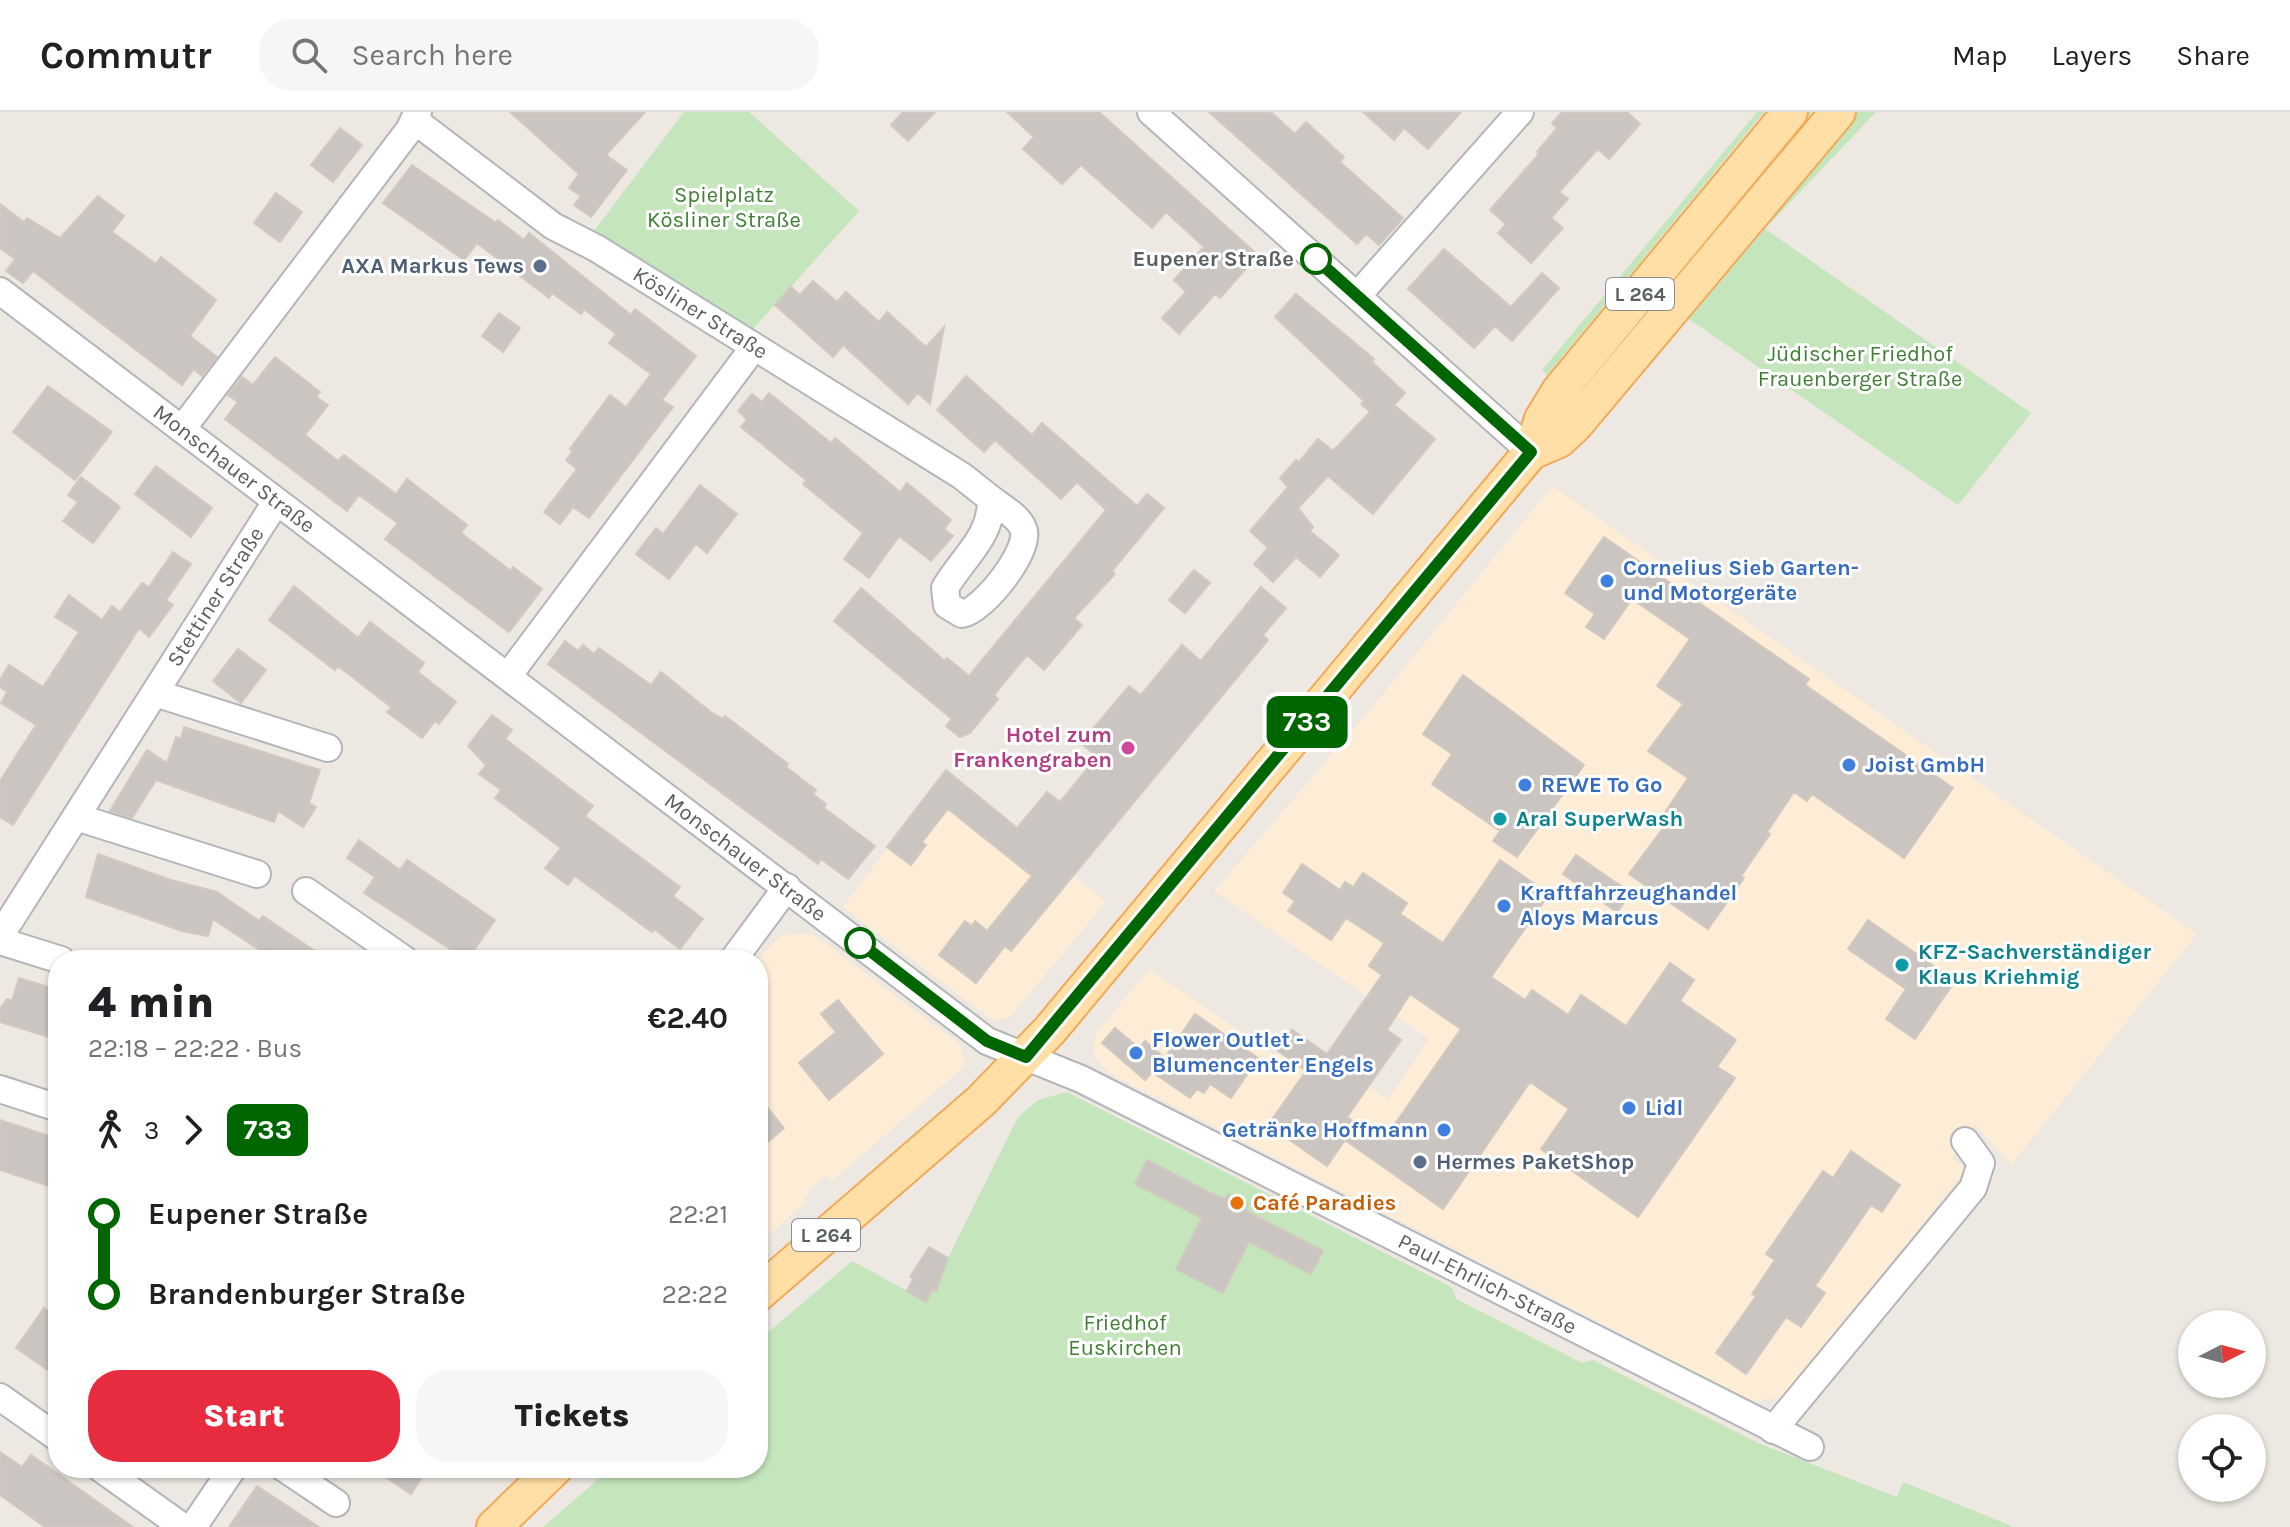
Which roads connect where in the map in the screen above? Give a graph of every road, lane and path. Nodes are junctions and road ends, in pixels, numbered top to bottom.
1 (1151, 112) edge
2 (1520, 112) edge
3 (1790, 112) edge
4 (1838, 112) edge
5 (416, 116) edge
6 (0, 291) edge
7 (1357, 296) junction
8 (754, 347) junction
9 (182, 429) junction
10 (1531, 452) junction
11 (991, 499) dead end
12 (276, 502) junction
13 (508, 676) junction
14 (155, 693) junction
15 (328, 748) dead end
16 (76, 817) junction
17 (257, 874) dead end
18 (787, 887) junction
19 (306, 891) dead end
20 (0, 938) edge
21 (391, 950) edge
22 (740, 950) edge
23 (48, 955) edge
24 (1026, 1057) junction
25 (0, 1089) edge
26 (48, 1105) edge
27 (1965, 1141) dead end
28 (768, 1285) edge
29 (0, 1397) edge
30 (1773, 1430) junction
31 (48, 1431) edge
32 (1810, 1447) dead end
33 (114, 1478) edge
34 (226, 1478) edge
35 (299, 1478) edge
36 (545, 1478) edge
37 (336, 1503) dead end
38 (183, 1527) edge
39 (193, 1527) edge
40 (494, 1527) edge

1 - 7 street
2 - 7 street
3 - 10 main road, L 264
4 - 10 main road, L 264
5 - 8 street, Kösliner Straße
5 - 9 street, Kösliner Straße
6 - 9 street, Monschauer Straße
7 - 10 street
8 - 11 street, Kösliner Straße
8 - 13 street
9 - 12 street, Monschauer Straße
10 - 24 main road, L 264
12 - 13 street, Monschauer Straße
12 - 14 street, Stettiner Straße
13 - 18 street, Monschauer Straße
14 - 15 street, Stettiner Straße
14 - 16 street, Stettiner Straße
16 - 17 street
16 - 20 street, Stettiner Straße
18 - 22 street
18 - 24 street, Monschauer Straße
19 - 21 street
20 - 23 street, Stettiner Straße
24 - 28 main road, L 264
24 - 30 street, Paul-Ehrlich-Straße
25 - 26 street
27 - 30 street
29 - 31 street
30 - 32 street, Paul-Ehrlich-Straße
33 - 38 street
34 - 39 street
35 - 37 street
36 - 40 main road

